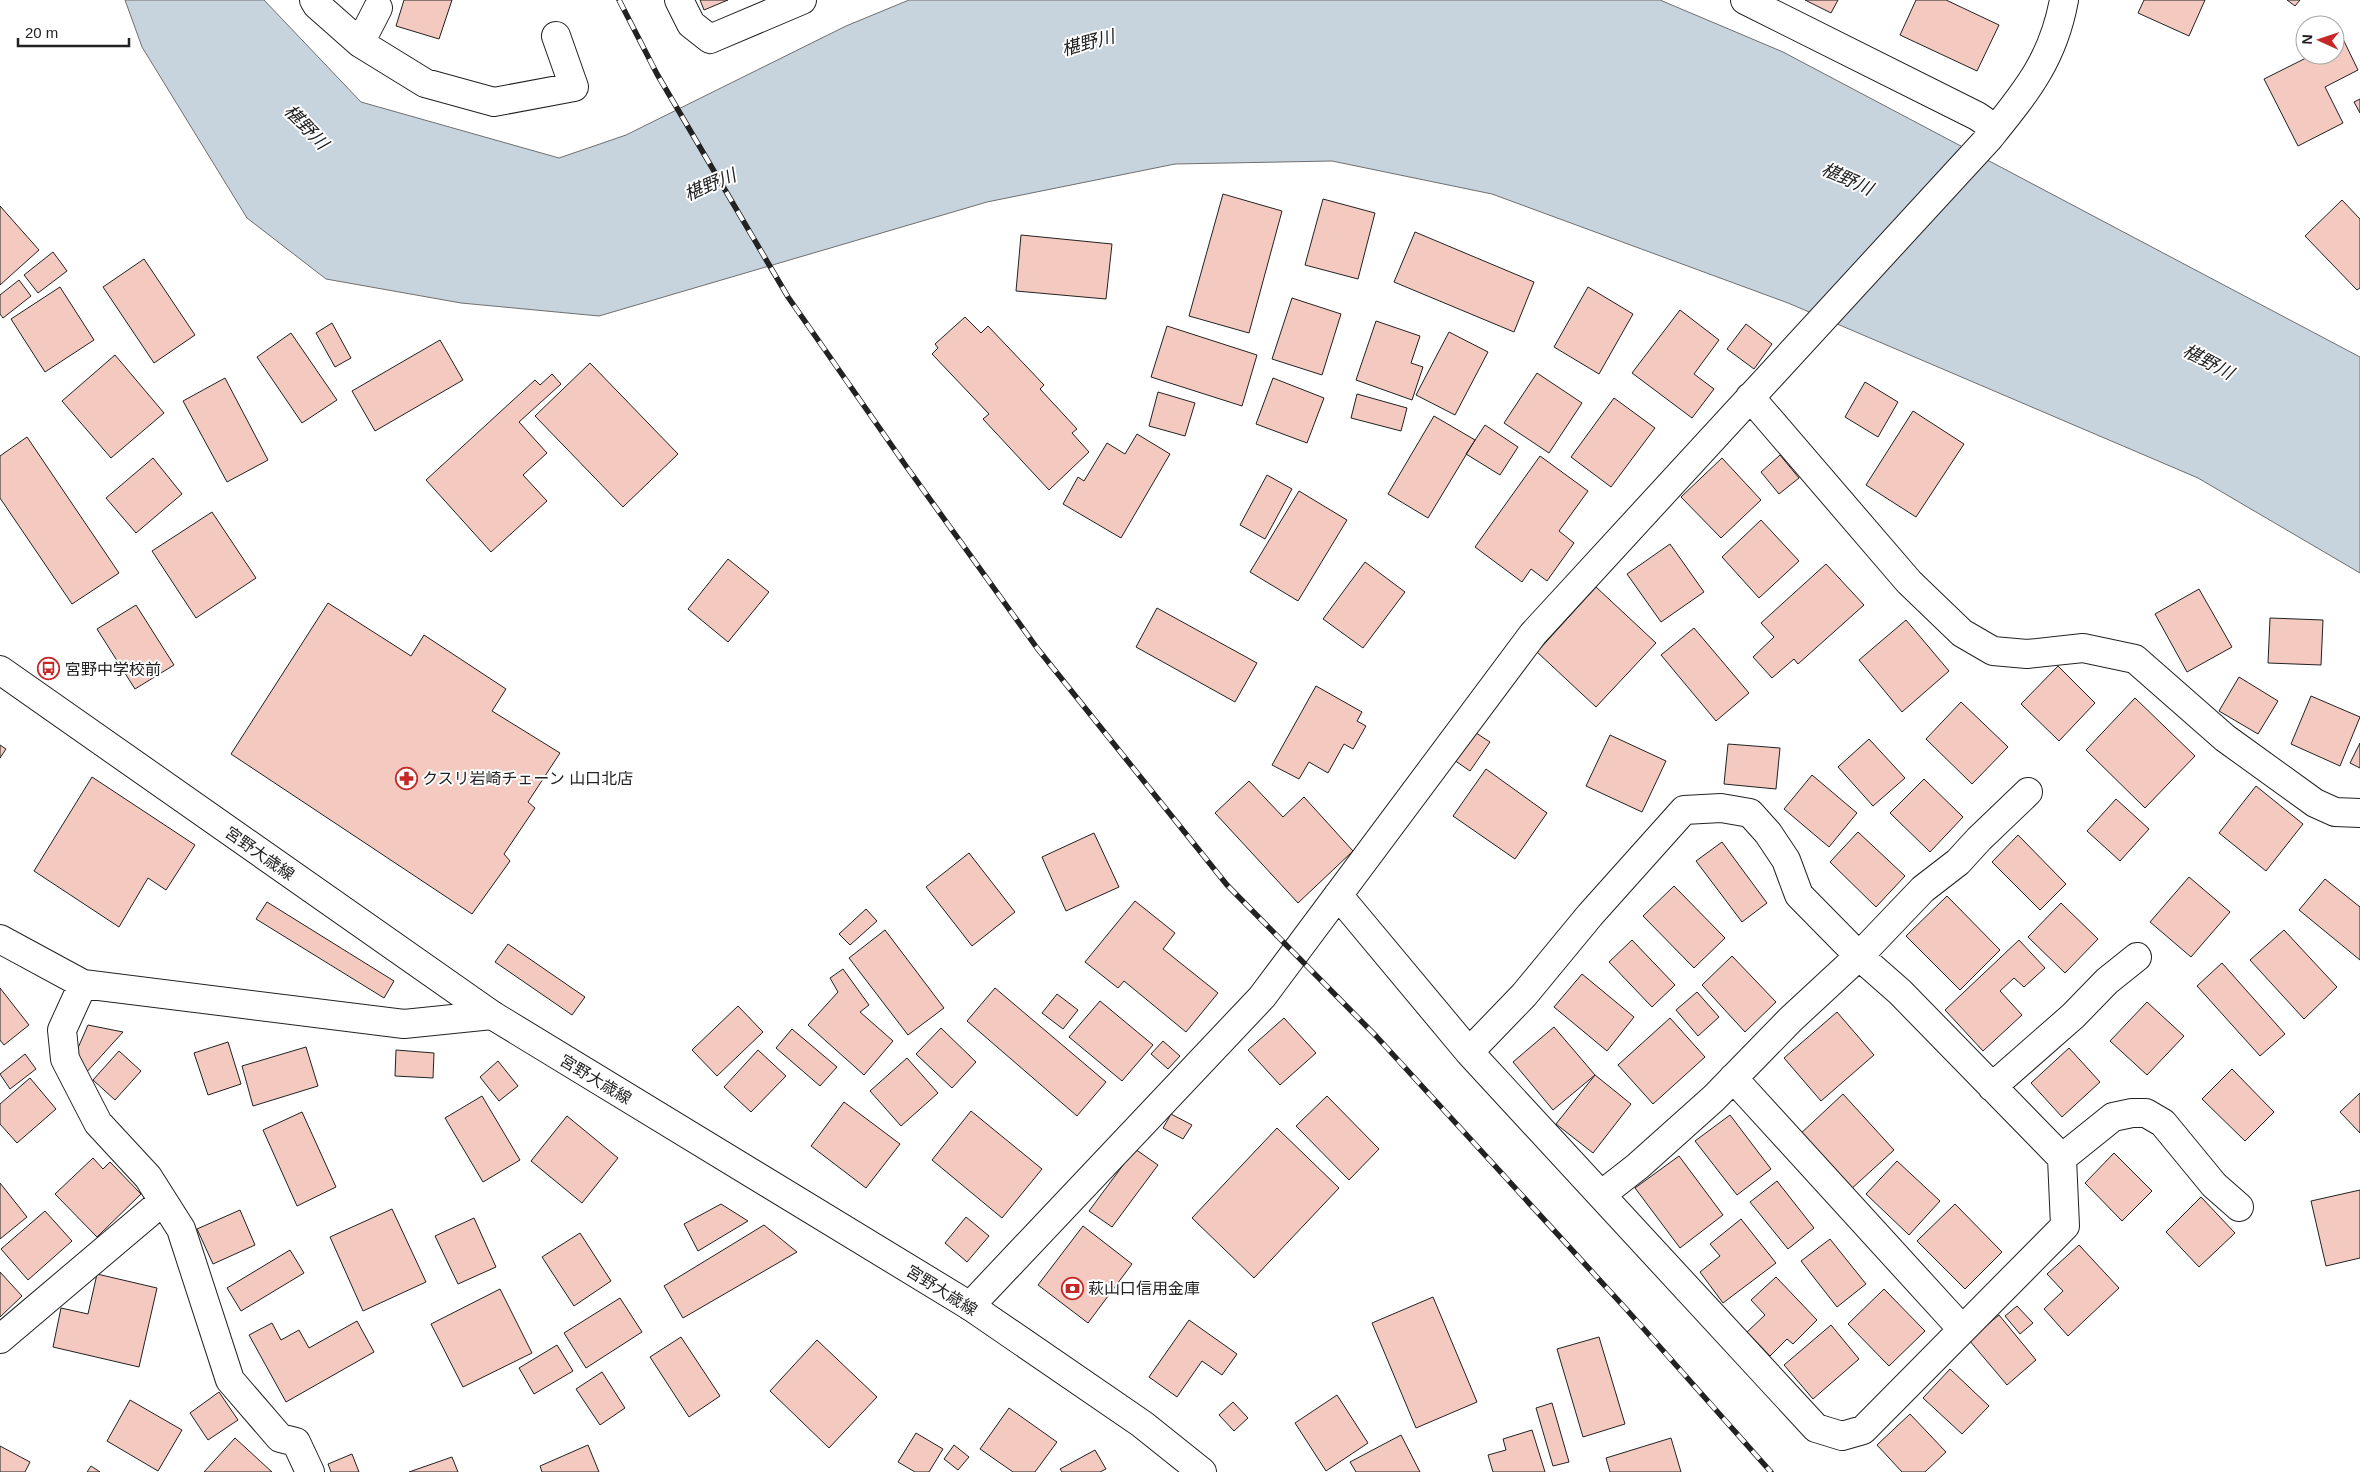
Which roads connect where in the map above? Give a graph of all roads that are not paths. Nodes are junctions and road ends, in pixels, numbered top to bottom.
1 (314, 0) edge
2 (679, 0) edge
3 (802, 0) edge
4 (1745, 0) edge
5 (2064, 0) edge
6 (378, 8) dead end
7 (556, 36) dead end
8 (360, 43) junction
9 (1992, 133) junction
10 (1750, 397) junction
11 (0, 670) edge
12 (2028, 792) dead end
13 (2360, 813) edge
14 (1338, 896) junction
15 (0, 939) edge
16 (1859, 956) junction
17 (2137, 957) dead end
18 (83, 984) junction
19 (492, 1015) junction
20 (1468, 1052) junction
21 (1733, 1078) junction
22 (1992, 1087) junction
23 (2062, 1158) junction
24 (1601, 1195) junction
25 (163, 1201) junction
26 (2239, 1207) dead end
27 (970, 1306) junction
28 (1962, 1330) junction
29 (0, 1339) edge
30 (310, 1472) edge
31 (1202, 1472) edge

1 - 8 street
2 - 3 street
4 - 9 street
5 - 9 street
6 - 8 street
7 - 8 street
9 - 10 street
10 - 13 street
10 - 14 street
11 - 19 street, 宮野大歳線
12 - 16 street
14 - 20 street
14 - 27 street
15 - 18 street
16 - 20 street
16 - 21 street
16 - 22 street
17 - 22 street
18 - 19 street
18 - 25 street
19 - 27 street, 宮野大歳線
20 - 24 street
21 - 24 street
21 - 28 street
22 - 23 street
23 - 26 street
23 - 28 street
24 - 28 street
25 - 29 street
25 - 30 street
27 - 31 street, 宮野大歳線

